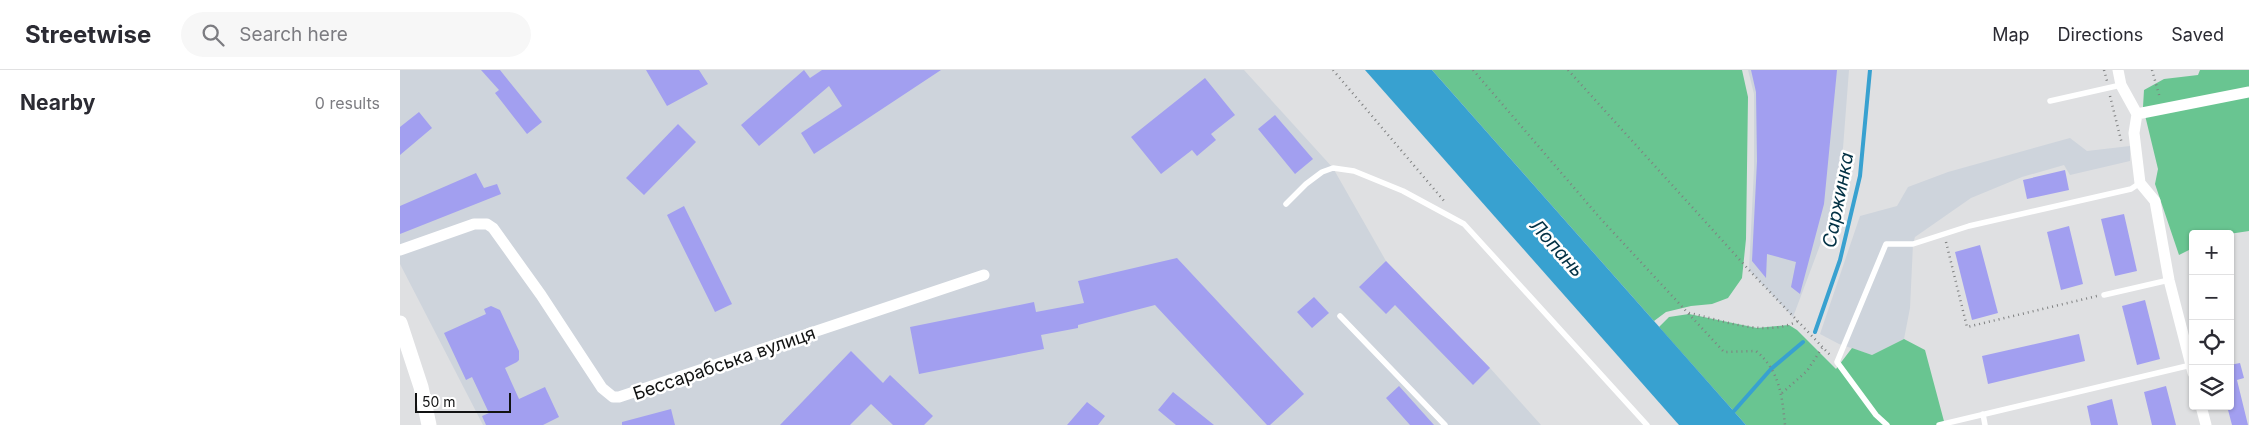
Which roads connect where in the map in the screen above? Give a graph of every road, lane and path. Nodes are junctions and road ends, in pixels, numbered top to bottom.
1 (1333, 70) edge
2 (1472, 70) edge
3 (1568, 70) edge
4 (2104, 70) edge
5 (2118, 70) edge
6 (2121, 85) junction
7 (2108, 88) junction
8 (2249, 92) edge
9 (2050, 101) dead end
10 (2137, 114) junction
11 (2122, 145) dead end
12 (2140, 183) junction
13 (1445, 202) dead end
14 (1286, 204) dead end
15 (1944, 234) junction
16 (400, 250) edge
17 (984, 275) dead end
18 (2169, 280) junction
19 (2104, 295) joint
20 (1688, 313) junction
21 (1340, 316) dead end
22 (1798, 321) junction
23 (400, 323) edge
24 (1822, 348) junction
25 (1837, 362) junction
26 (2191, 365) edge
27 (2189, 370) edge
28 (1782, 393) junction
29 (2202, 410) edge
30 (1983, 414) junction
31 (429, 425) edge
32 (1445, 425) edge
33 (1647, 425) edge
34 (1785, 425) edge
35 (1887, 425) edge
36 (1939, 425) edge
37 (1985, 425) edge
38 (2206, 425) edge

1 - 13 path
2 - 20 path
3 - 22 path
4 - 7 path
5 - 6 street
6 - 7 lane
6 - 10 street
7 - 9 lane
7 - 11 path
8 - 10 street
10 - 12 street
12 - 15 lane
12 - 18 street
14 - 33 lane
15 - 19 path
15 - 25 lane
16 - 17 street, Бессарабська вулиця
18 - 19 lane
18 - 26 street
20 - 22 path
20 - 28 path
21 - 32 lane
22 - 24 path
23 - 31 street
24 - 25 path
24 - 28 path
25 - 35 lane
27 - 30 lane
28 - 34 path
29 - 38 street
30 - 36 lane
30 - 37 lane

